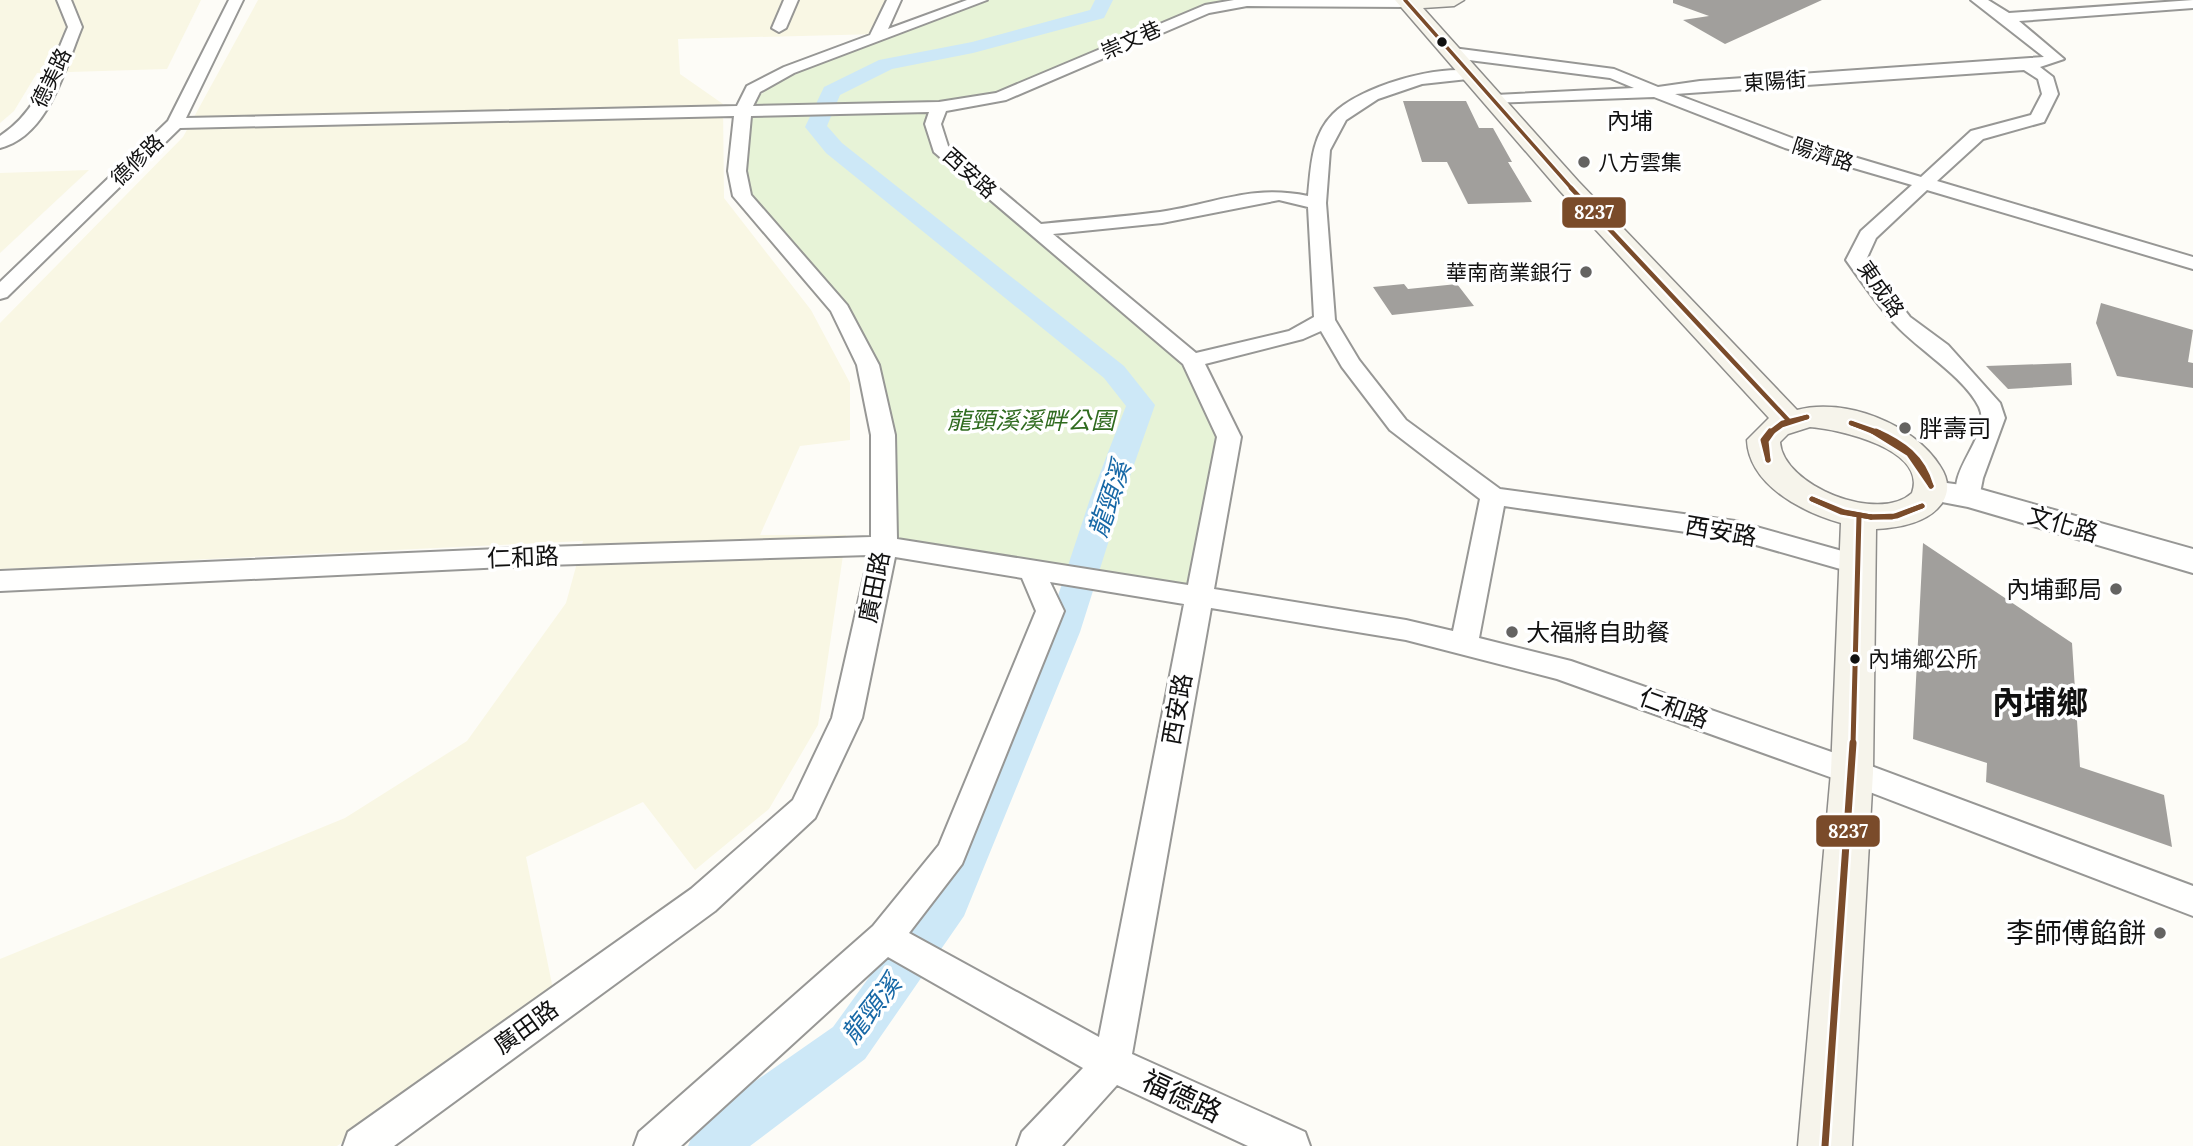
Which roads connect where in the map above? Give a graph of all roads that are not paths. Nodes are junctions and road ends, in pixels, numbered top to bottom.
1 (64, 0) edge
2 (236, 0) edge
3 (791, 0) edge
4 (894, 0) edge
5 (980, 0) edge
6 (1454, 0) edge
7 (1978, 0) edge
8 (1407, 1) edge
9 (2193, 4) edge
10 (2006, 18) junction
11 (779, 28) dead end
12 (876, 38) junction
13 (1453, 53) junction
14 (2056, 59) joint
15 (2027, 65) junction
16 (1471, 75) junction
17 (1659, 92) junction
18 (1495, 100) junction
19 (939, 107) junction
20 (743, 110) junction
21 (175, 123) junction
22 (0, 143) edge
23 (1922, 185) junction
24 (1317, 203) junction
25 (1037, 230) junction
26 (2193, 264) edge
27 (0, 293) edge
28 (1325, 320) junction
29 (1192, 361) junction
30 (1788, 420) junction
31 (1932, 491) junction
32 (1493, 495) junction
33 (1969, 498) junction
34 (1859, 516) junction
35 (884, 546) junction
36 (2193, 561) edge
37 (1858, 565) junction
38 (1037, 572) junction
39 (0, 581) edge
40 (1197, 598) junction
41 (1464, 645) junction
42 (1852, 772) junction
43 (2193, 901) edge
44 (899, 945) dead end
45 (1111, 1064) junction
46 (362, 1146) edge
47 (653, 1146) edge
48 (1036, 1146) edge
49 (1291, 1146) edge
50 (1825, 1146) edge

1 - 22 street, 德美路
2 - 21 street, 德修路
3 - 11 street
4 - 12 street
5 - 12 street
6 - 8 main road
7 - 10 street
8 - 13 main road
8 - 19 street, 崇文巷
9 - 10 street
10 - 14 street
12 - 20 street
13 - 16 main road
13 - 17 street, 陽濟路
14 - 15 street, 東陽街
15 - 17 street, 東陽街
15 - 23 street, 東成路
16 - 18 main road
16 - 24 street, 西安路
17 - 18 street, 東陽街
17 - 23 street, 陽濟路
18 - 30 main road
19 - 20 street, 崇文巷
19 - 25 street, 西安路
20 - 21 street, 崇文巷
20 - 35 street, 廣田路
21 - 27 street, 德修路
23 - 26 street, 陽濟路
23 - 33 street, 東成路
24 - 25 street
24 - 28 street, 西安路
25 - 29 street, 西安路
28 - 29 street
28 - 32 street, 西安路
29 - 40 street, 西安路
30 - 31 main road
30 - 34 main road
31 - 33 street, 文化路
31 - 34 main road
32 - 37 street, 西安路
32 - 41 street
33 - 36 street, 文化路
34 - 37 main road
35 - 38 street, 仁和路
35 - 39 street, 仁和路
35 - 46 street, 廣田路
37 - 42 main road
38 - 40 street, 仁和路
38 - 47 street
40 - 41 street, 仁和路
40 - 45 street, 西安路
41 - 42 street, 仁和路
42 - 43 street, 仁和路
42 - 50 main road
44 - 45 street, 福德路
45 - 48 street, 福德路
45 - 49 street, 福德路

